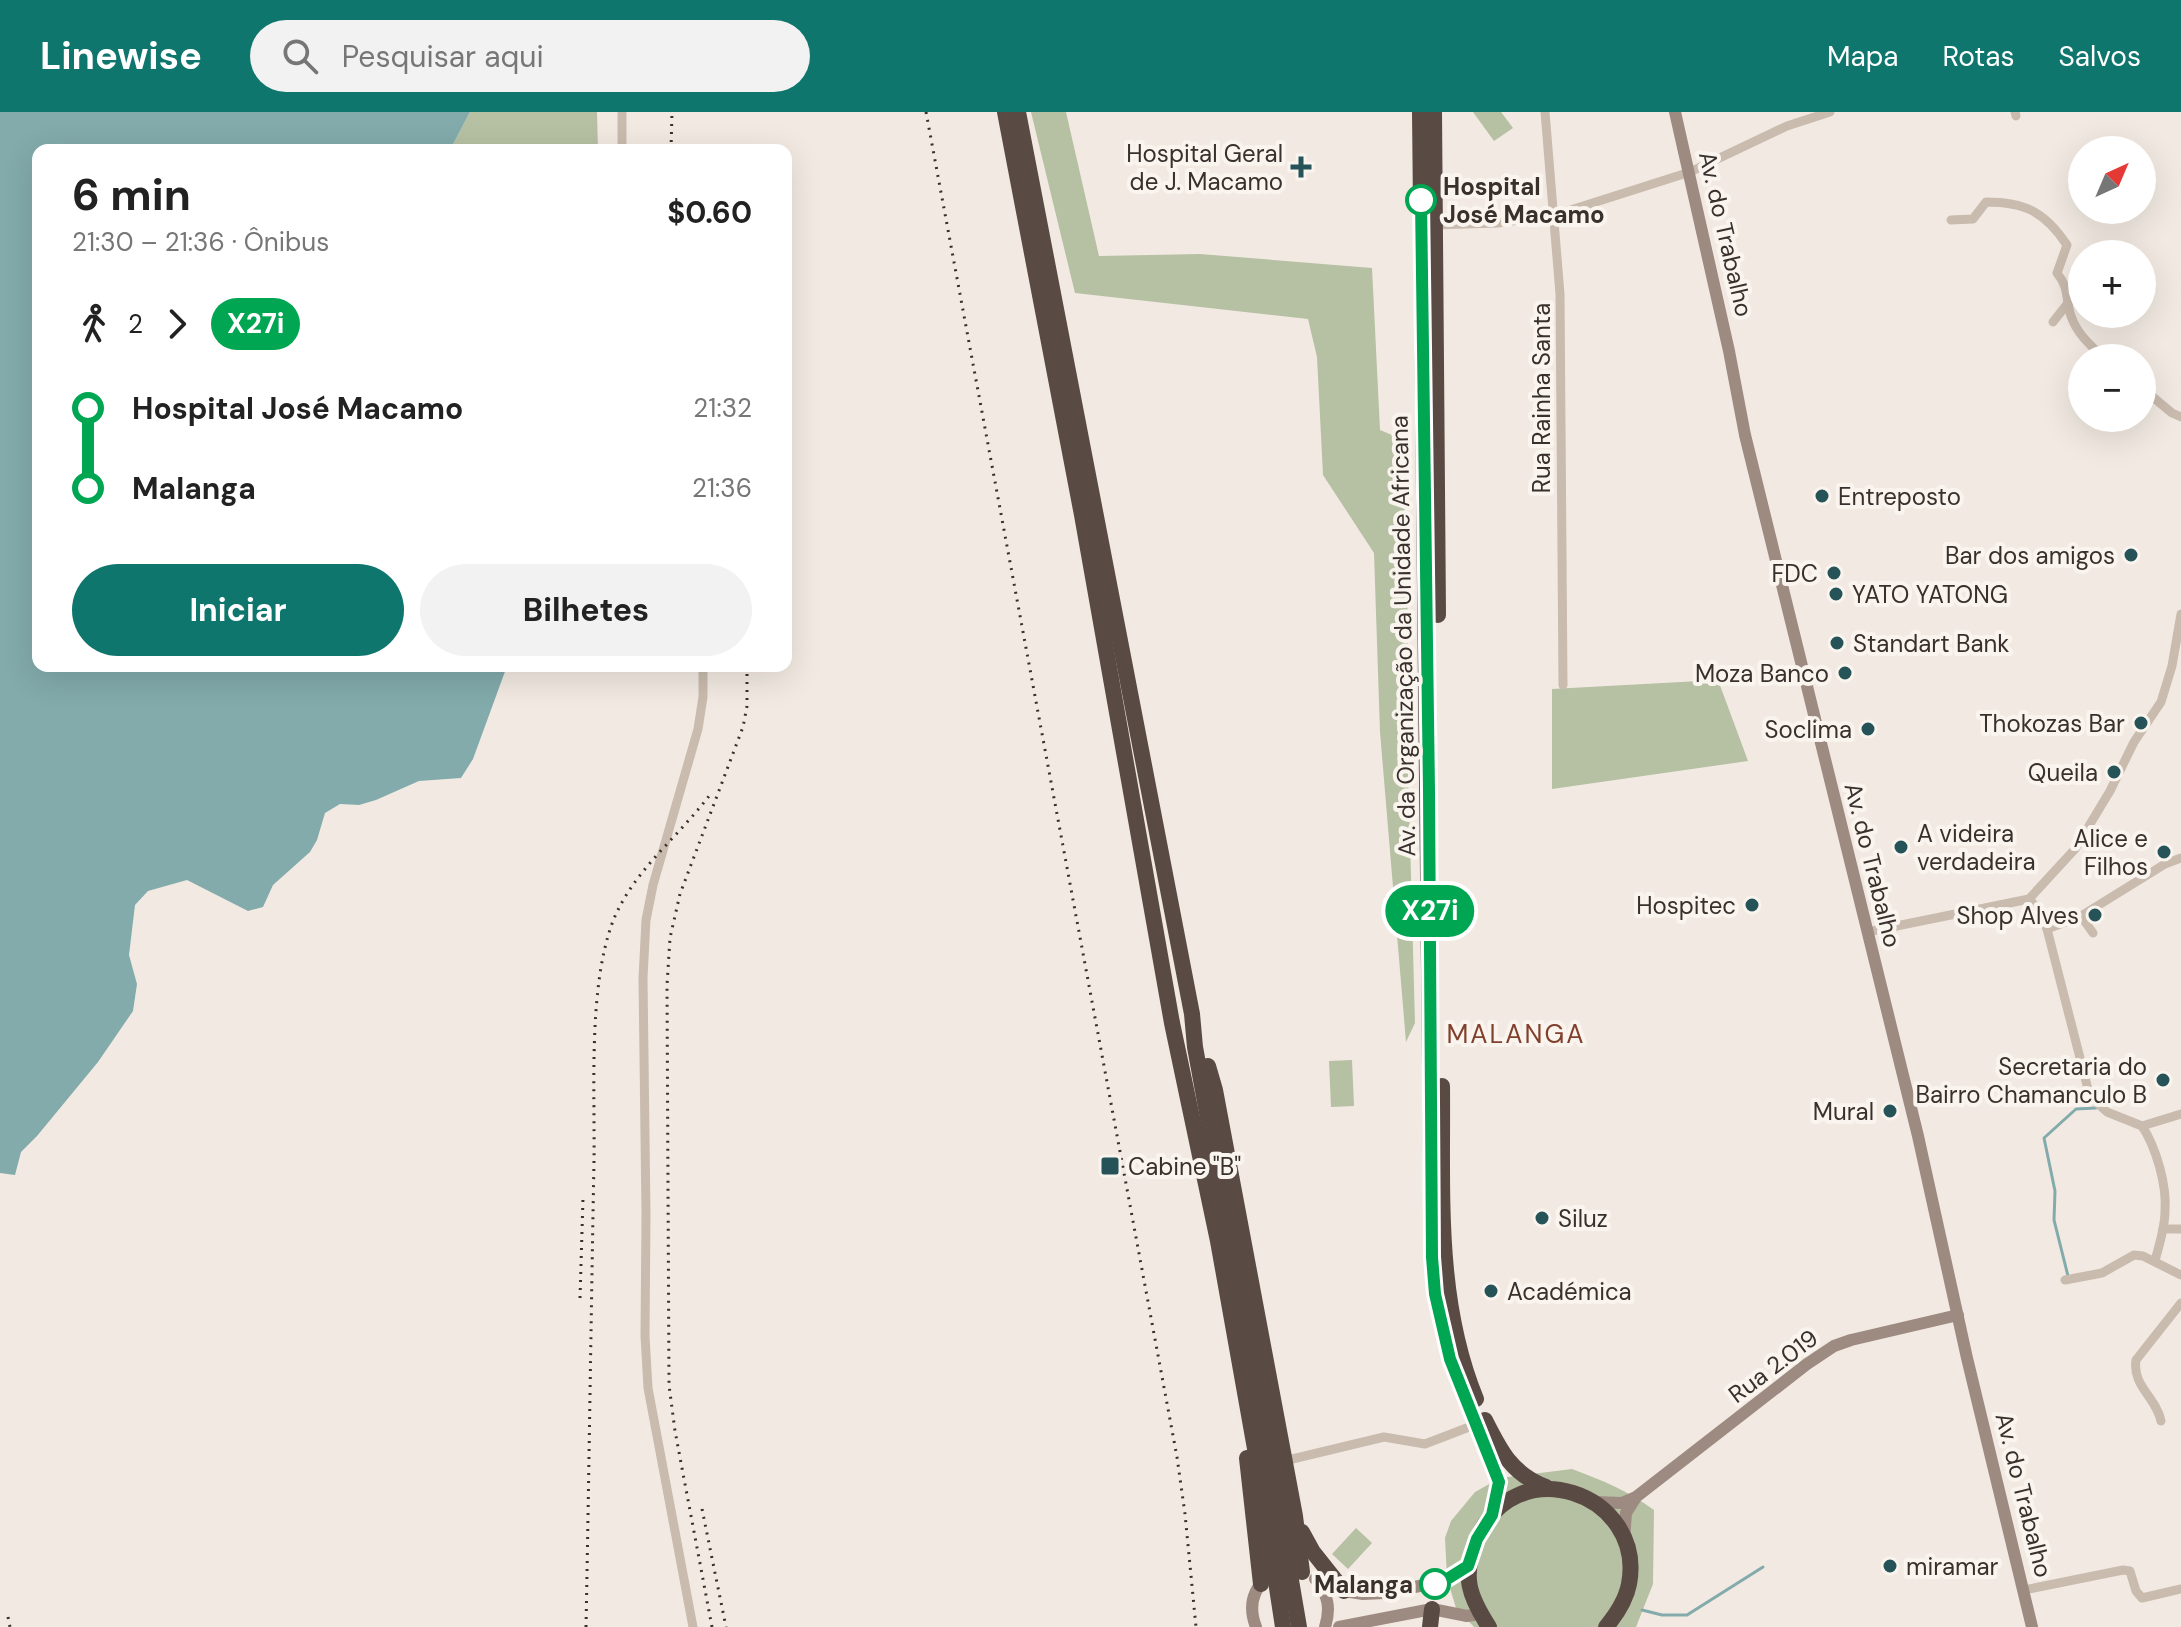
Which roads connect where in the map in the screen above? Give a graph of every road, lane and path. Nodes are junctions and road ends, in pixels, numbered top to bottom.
1 (622, 112) edge
2 (1005, 112) edge
3 (1018, 112) edge
4 (1420, 112) edge
5 (1434, 112) edge
6 (1545, 112) edge
7 (1675, 112) edge
8 (1830, 112) edge
9 (622, 144) edge
10 (1690, 172) junction
11 (1555, 215) junction
12 (1951, 220) dead end
13 (1429, 224) junction
14 (2068, 303) joint
15 (2053, 322) dead end
16 (2077, 328) edge
17 (2090, 344) edge
18 (2156, 401) edge
19 (2181, 417) edge
20 (2181, 614) edge
21 (703, 672) edge
22 (1563, 685) dead end
23 (2181, 858) edge
24 (2029, 899) junction
25 (2081, 916) junction
26 (2047, 929) junction
27 (1867, 932) junction
28 (2093, 933) dead end
29 (1172, 1023) junction
30 (2181, 1114) edge
31 (2142, 1126) junction
32 (2163, 1229) junction
33 (2181, 1229) edge
34 (2155, 1261) junction
35 (2181, 1275) edge
36 (2065, 1280) dead end
37 (2181, 1303) edge
38 (1958, 1315) junction
39 (2161, 1421) dead end
40 (1477, 1424) junction
41 (1271, 1467) junction
42 (1546, 1487) junction
43 (1636, 1497) junction
44 (1593, 1502) junction
45 (1492, 1515) junction
46 (1295, 1516) junction
47 (1624, 1540) junction
48 (1468, 1566) junction
49 (1309, 1576) junction
50 (1261, 1584) junction
51 (2181, 1589) edge
52 (2024, 1590) junction
53 (1344, 1591) junction
54 (688, 1603) junction
55 (1432, 1609) junction
56 (1485, 1620) edge
57 (1255, 1626) edge
58 (685, 1627) edge
59 (693, 1627) edge
60 (1283, 1627) edge
61 (1299, 1627) edge
62 (1325, 1627) edge
63 (1339, 1627) edge
64 (1430, 1627) edge
65 (1606, 1627) edge
66 (2032, 1627) edge

1 - 9 street
2 - 29 highway
3 - 41 highway
4 - 13 highway
5 - 13 highway, Av. da Organização da Unidade Africana
6 - 11 street, Rua Rainha Santa
7 - 10 main road, Av. do Trabalho
8 - 10 street
10 - 11 street
10 - 27 main road, Av. do Trabalho
11 - 13 street
11 - 22 street, Rua Rainha Santa
12 - 14 street
13 - 40 highway, Av. da Organização da Unidade Africana
13 - 42 highway, Av. da Organização da Unidade Africana
14 - 15 street
16 - 17 street
18 - 19 street
20 - 24 street
21 - 54 street
23 - 25 street
24 - 26 street
24 - 27 street
25 - 26 street
25 - 28 street
26 - 31 street
27 - 38 main road, Av. do Trabalho
29 - 41 highway
29 - 50 highway
30 - 31 street
31 - 32 street
32 - 33 street
32 - 34 street
34 - 35 street
34 - 36 street
37 - 39 street
38 - 43 main road, Rua 2.019
38 - 52 main road, Av. do Trabalho
40 - 41 street
40 - 45 highway, Av. da Organização da Unidade Africana
41 - 46 highway
41 - 60 highway, bridge
41 - 61 highway, bridge
42 - 44 highway, Av. da Organização da Unidade Africana
42 - 45 highway
43 - 44 main road
43 - 47 main road
44 - 47 highway
45 - 48 highway
46 - 49 highway
46 - 53 highway
47 - 65 highway
48 - 53 main road
48 - 56 highway
49 - 50 main road
49 - 53 main road
49 - 62 main road
50 - 57 main road
51 - 52 street
52 - 66 main road, Av. do Trabalho
54 - 58 street
54 - 59 street
55 - 56 main road
55 - 63 main road
55 - 64 highway

